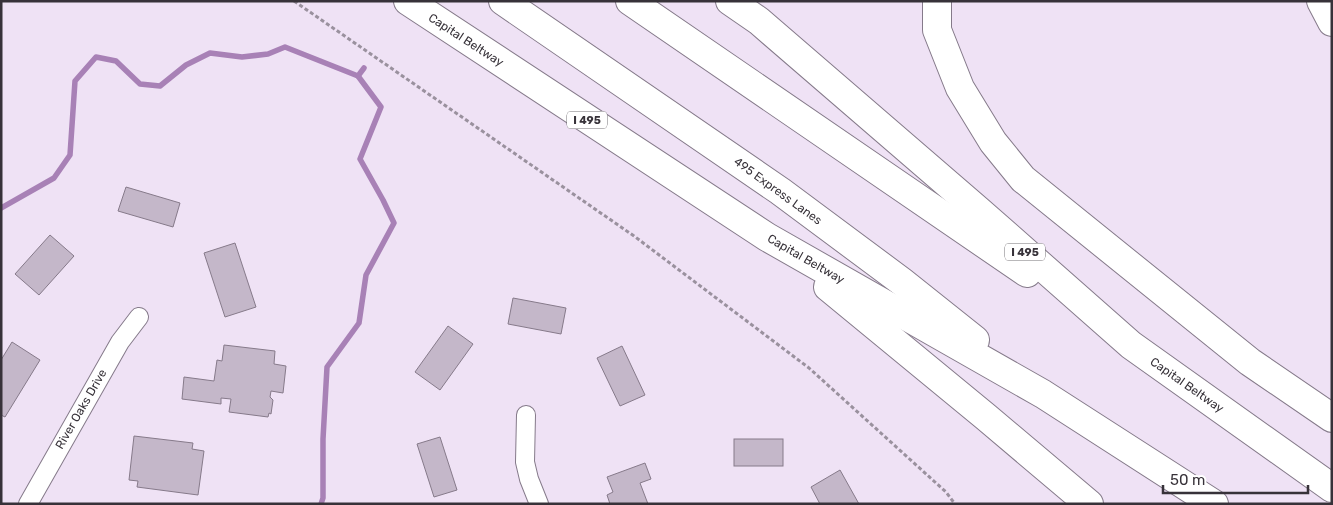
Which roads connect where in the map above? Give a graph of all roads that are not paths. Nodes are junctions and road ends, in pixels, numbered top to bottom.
1 (408, 1) edge
2 (503, 1) edge
3 (630, 1) edge
4 (730, 1) edge
5 (937, 1) edge
6 (1321, 1) edge
7 (1332, 22) edge
8 (767, 237) junction
9 (139, 317) dead end
10 (1131, 345) junction
11 (1043, 394) junction
12 (526, 415) dead end
13 (1332, 418) edge
14 (1332, 488) edge
15 (28, 504) edge
16 (539, 504) edge
17 (1089, 504) edge
18 (1214, 504) edge

1 - 8 highway, Capital Beltway / I 495
2 - 11 highway, 495 Express Lanes
3 - 10 highway
4 - 10 highway, Capital Beltway / I 495
5 - 13 highway
6 - 7 highway
8 - 11 highway, Capital Beltway / I 495
8 - 17 highway
9 - 15 street, River Oaks Drive
10 - 14 highway, Capital Beltway / I 495
11 - 18 highway, Capital Beltway / I 495
12 - 16 street

